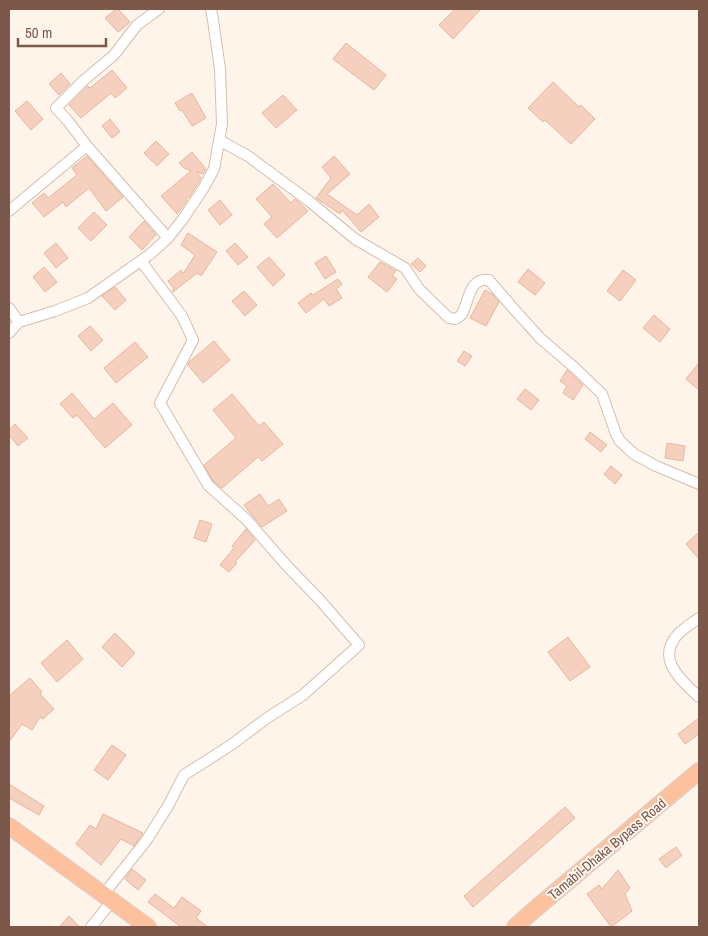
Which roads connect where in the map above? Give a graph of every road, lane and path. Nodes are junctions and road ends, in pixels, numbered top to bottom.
1 (159, 9) edge
2 (211, 9) edge
3 (219, 140) junction
4 (87, 146) junction
5 (9, 211) edge
6 (168, 238) junction
7 (141, 261) junction
8 (9, 308) edge
9 (19, 322) junction
10 (9, 333) edge
11 (699, 484) edge
12 (699, 618) edge
13 (699, 697) edge
14 (699, 771) edge
15 (9, 826) edge
16 (108, 898) junction
17 (91, 927) edge
18 (148, 927) edge
19 (515, 927) edge

1 - 4 street
2 - 3 street
3 - 6 street
3 - 11 street
4 - 5 street
4 - 6 street
6 - 7 street
7 - 9 street
7 - 16 street
8 - 9 street
9 - 10 street
12 - 13 street
14 - 19 highway, Tamabil-Dhaka Bypass Road
15 - 16 highway
16 - 17 street
16 - 18 highway

